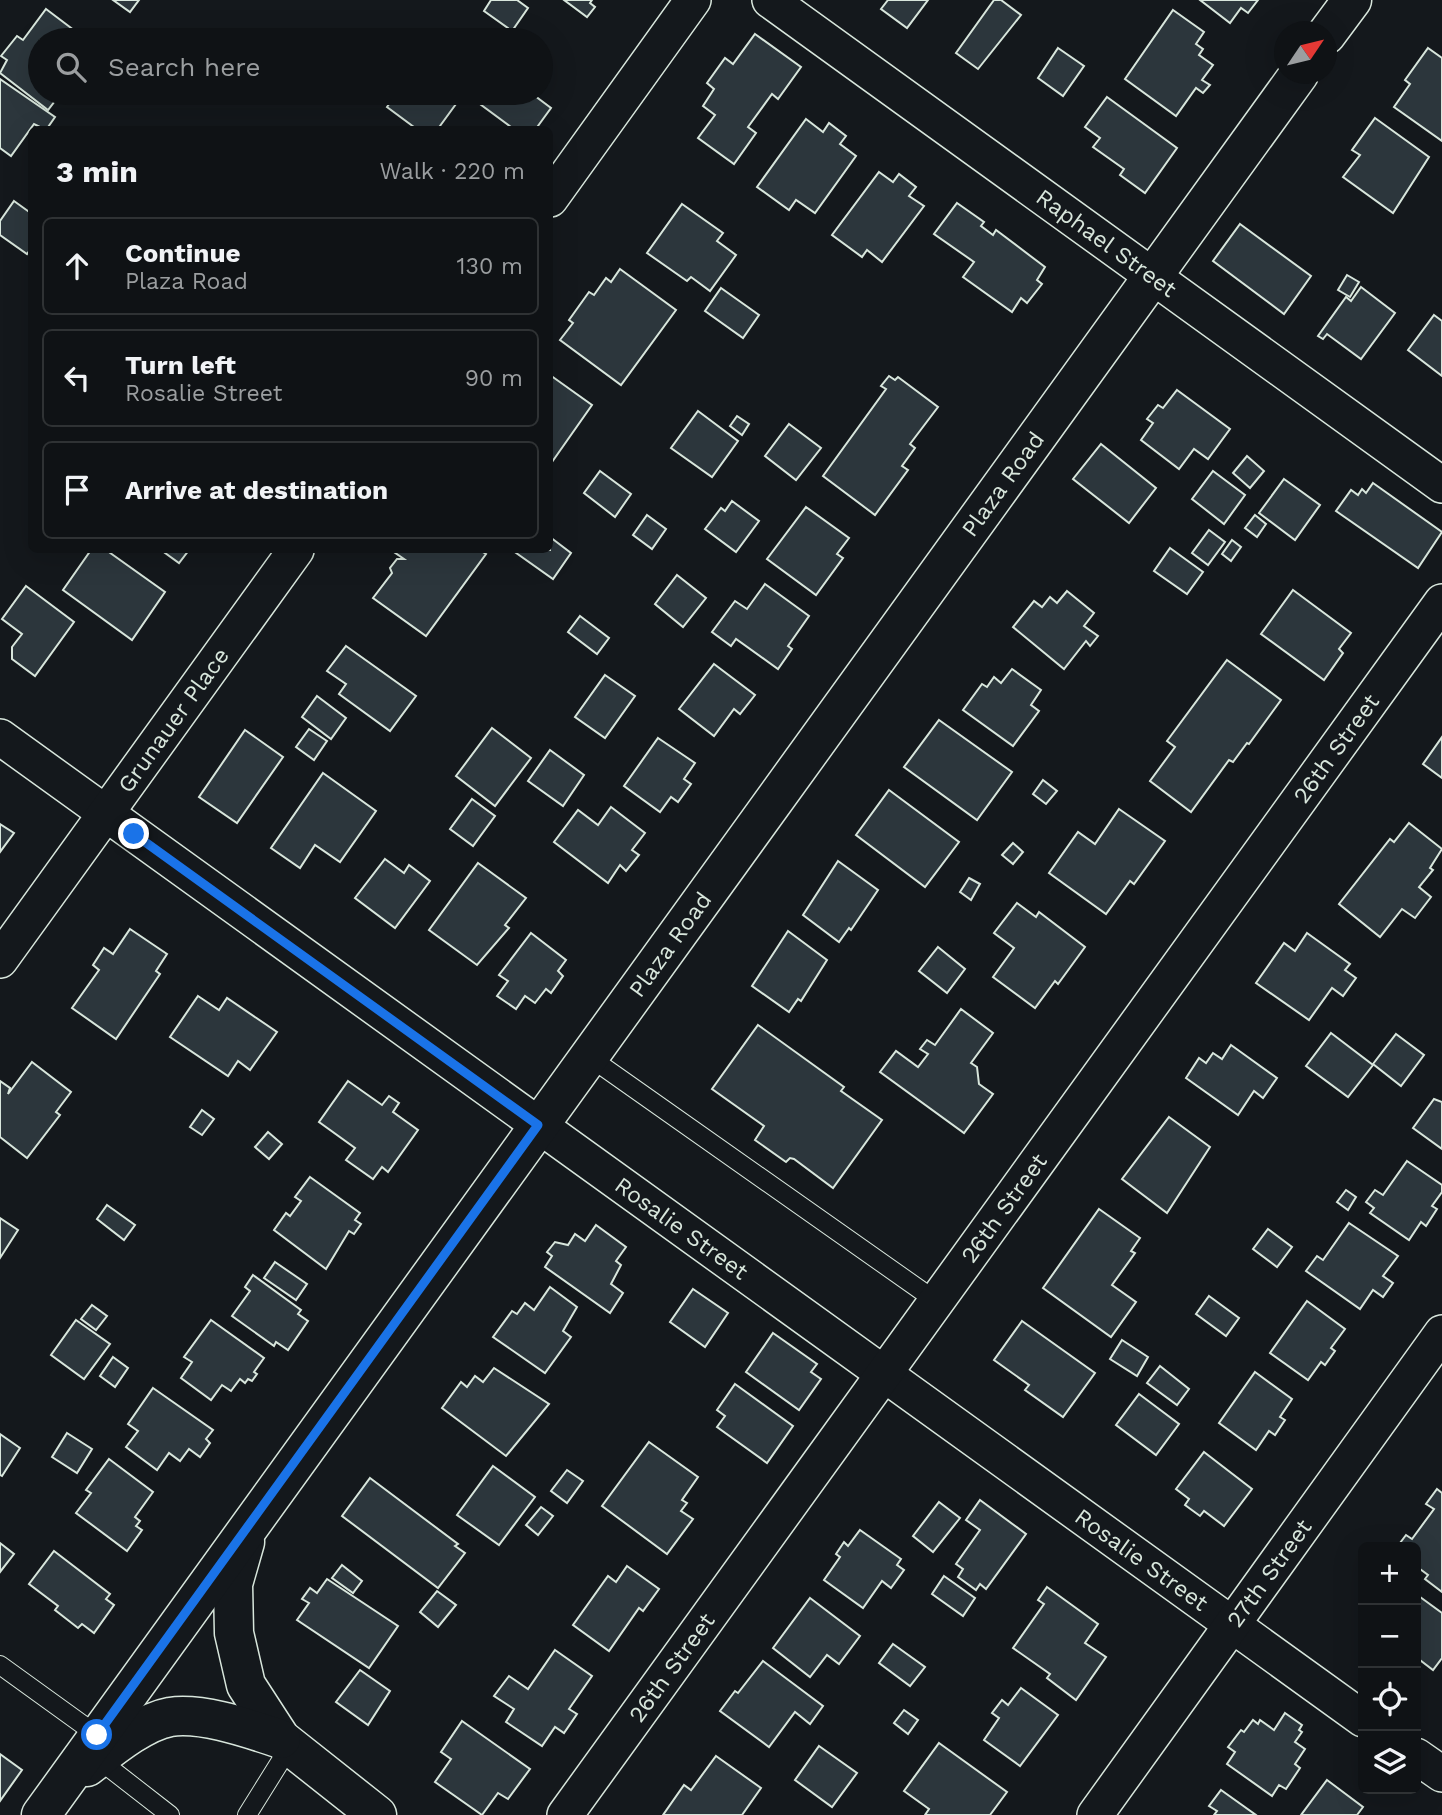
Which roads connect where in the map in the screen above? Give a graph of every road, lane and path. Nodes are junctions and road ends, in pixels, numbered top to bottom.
1 (693, 0) edge
2 (771, 0) edge
3 (1352, 0) edge
4 (1336, 21) edge
5 (1291, 84) edge
6 (553, 195) edge
7 (1152, 276) junction
8 (1442, 485) edge
9 (294, 553) edge
10 (1442, 601) edge
11 (0, 737) edge
12 (106, 813) junction
13 (0, 960) edge
14 (588, 1056) junction
15 (538, 1125) junction
16 (936, 1301) junction
17 (1442, 1333) edge
18 (884, 1374) junction
19 (252, 1520) junction
20 (1231, 1625) junction
21 (0, 1665) edge
22 (1358, 1715) edge
23 (285, 1743) junction
24 (97, 1747) junction
25 (1421, 1759) edge
26 (1442, 1774) edge
27 (50, 1802) edge
28 (375, 1814) edge
29 (170, 1815) edge
30 (247, 1815) edge
31 (565, 1815) edge
32 (1095, 1815) edge

1 - 6 street
2 - 7 street, Raphael Street
3 - 4 street
5 - 7 street, Plaza Road
7 - 8 street, Raphael Street
7 - 14 street, Plaza Road
9 - 12 street, Grunauer Place
10 - 16 street, 26th Street
11 - 12 street, Rosalie Street
12 - 13 street, Grunauer Place
12 - 15 street, Rosalie Street
14 - 15 street, Plaza Road
14 - 16 lane
15 - 18 street, Rosalie Street
15 - 19 street, Plaza Road
16 - 18 street, 26th Street
17 - 20 street, 27th Street
18 - 20 street, Rosalie Street
18 - 31 street, 26th Street
19 - 23 street
19 - 24 street, Plaza Road
20 - 22 street, Rosalie Street
20 - 32 street, 27th Street
21 - 24 lane
23 - 24 street
23 - 28 street
23 - 30 lane
24 - 27 street
24 - 29 lane
25 - 26 street

